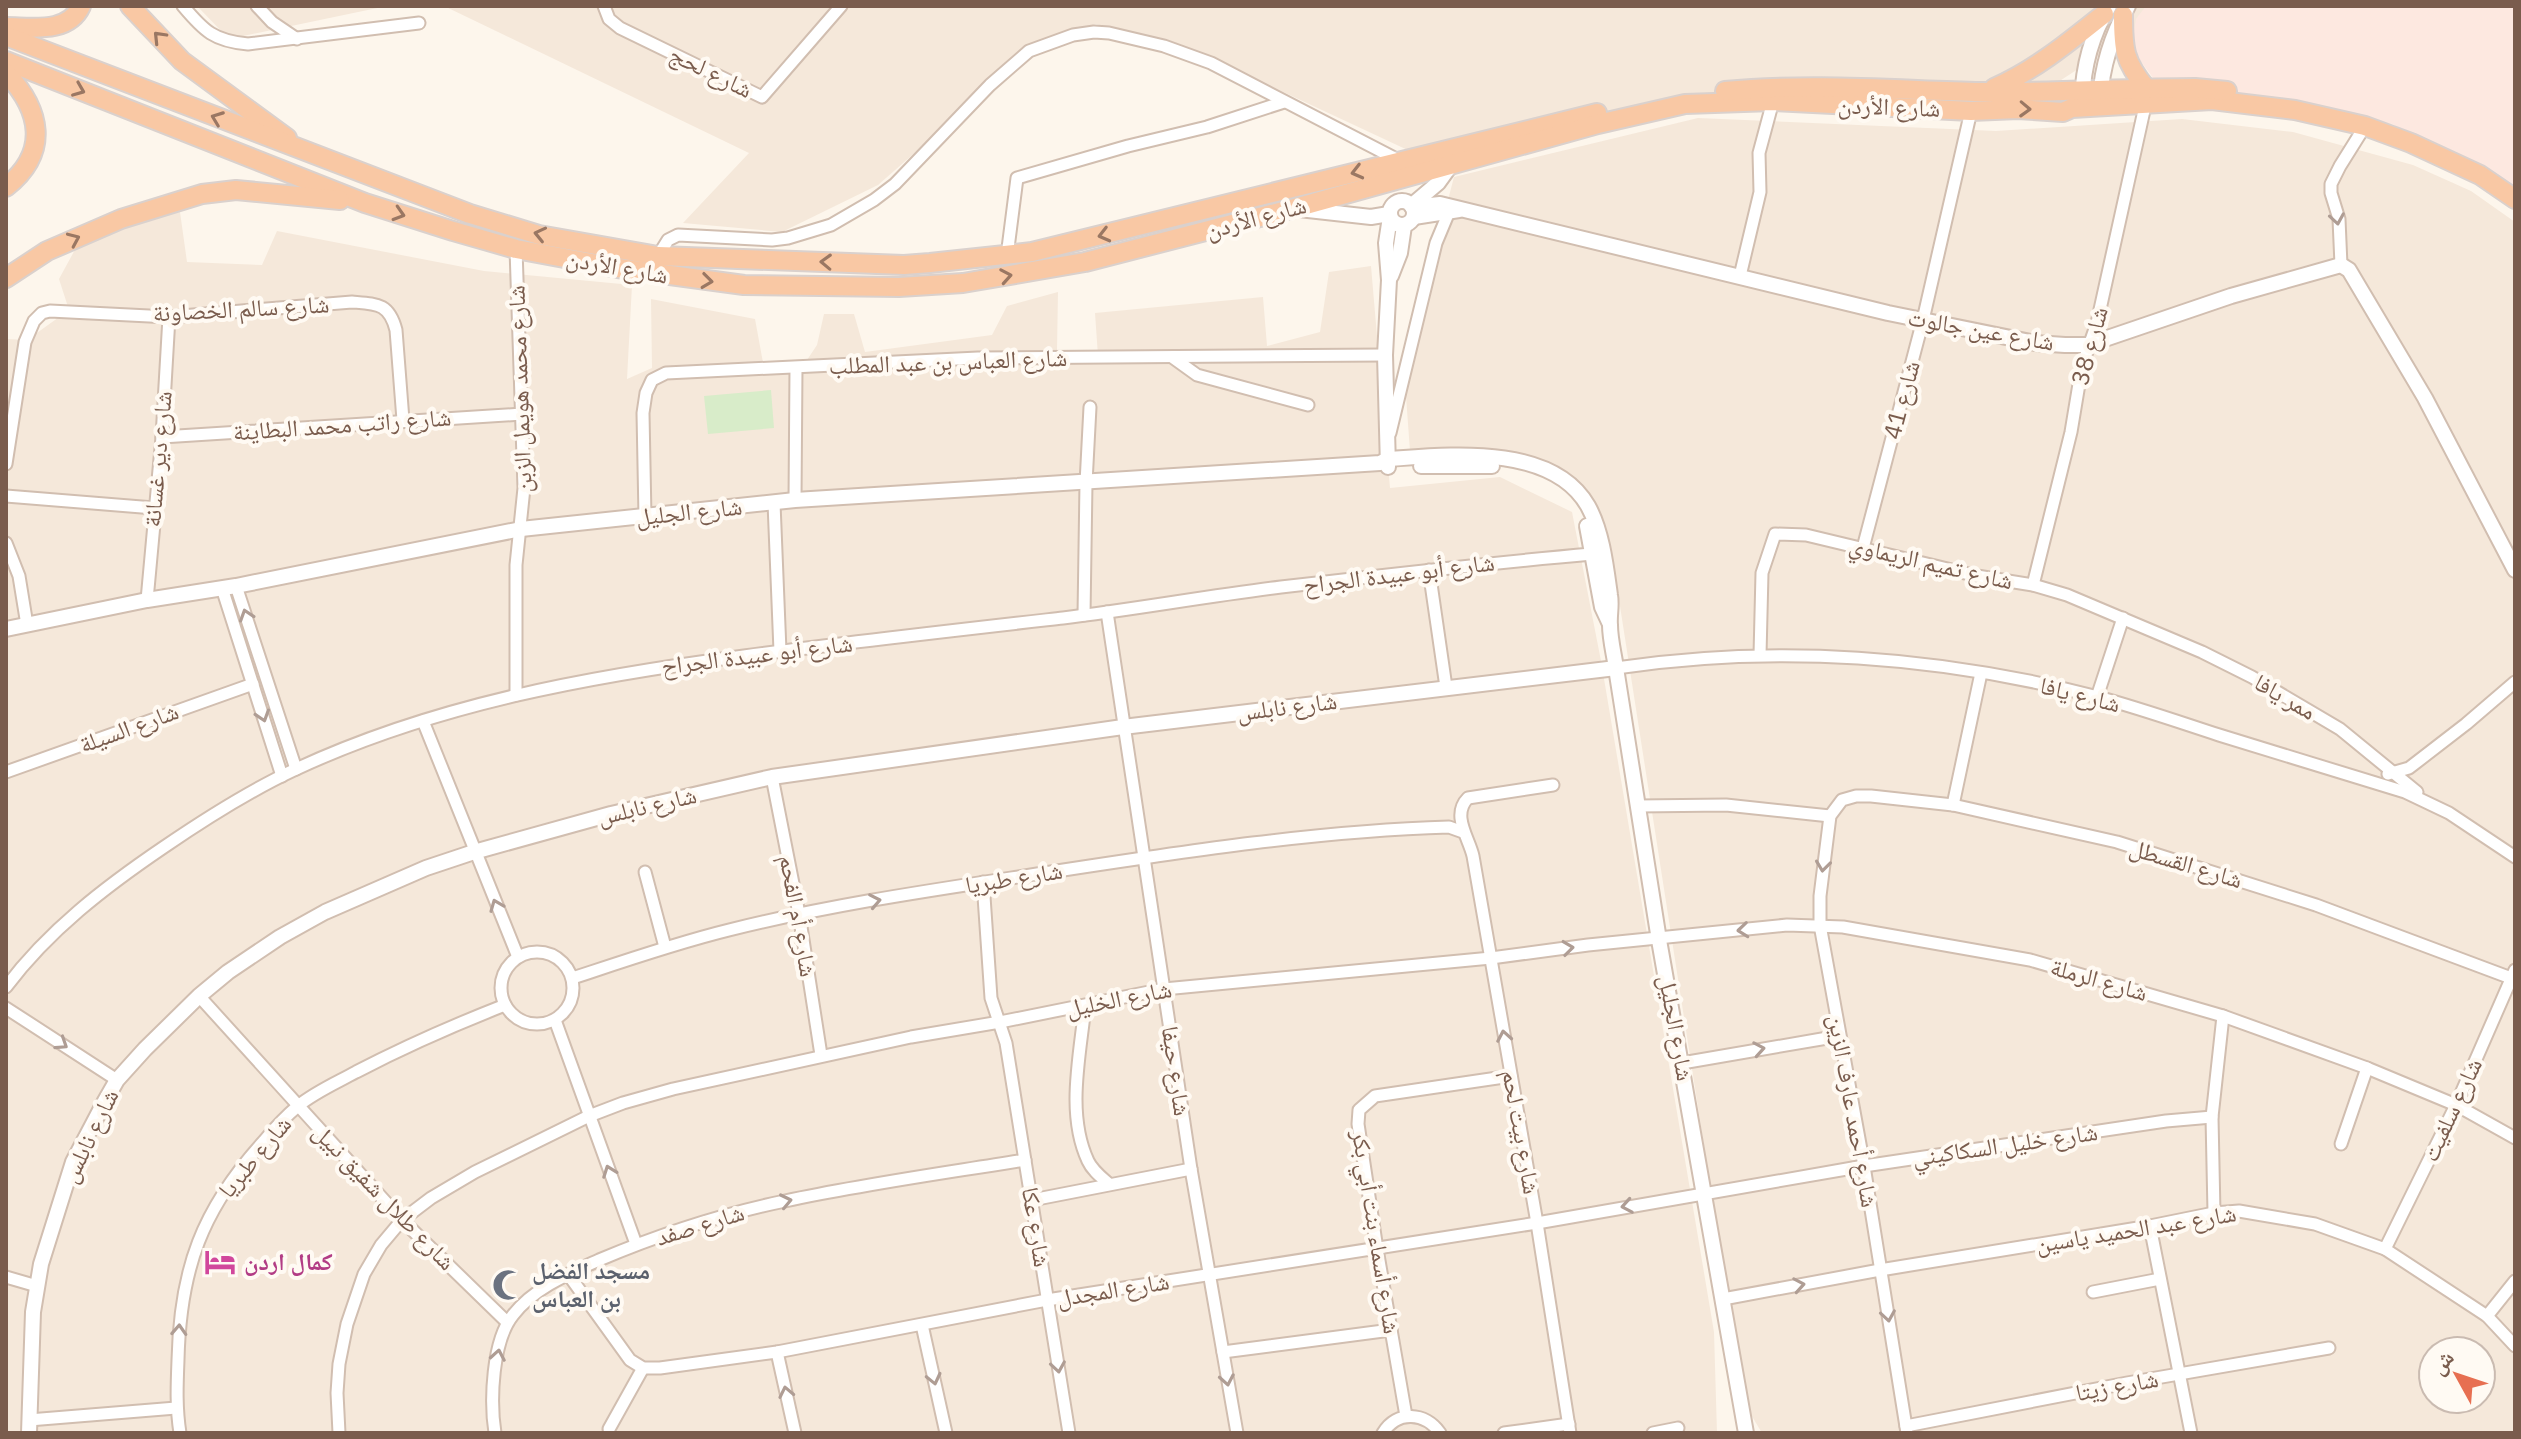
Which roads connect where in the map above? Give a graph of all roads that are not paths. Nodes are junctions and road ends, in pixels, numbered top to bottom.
1 (81, 6) edge
2 (130, 6) edge
3 (183, 6) edge
4 (257, 6) edge
5 (604, 6) edge
6 (841, 6) edge
7 (2116, 10) edge
8 (419, 23) dead end
9 (6, 27) edge
10 (6, 36) edge
11 (297, 39) junction
12 (6, 61) edge
13 (6, 73) edge
14 (1986, 92) junction
15 (2146, 97) junction
16 (2091, 98) junction
17 (1773, 101) junction
18 (1284, 102) junction
19 (1971, 111) junction
20 (2365, 126) junction
21 (308, 154) junction
22 (1400, 161) junction
23 (1451, 165) junction
24 (2515, 186) edge
25 (6, 187) edge
26 (2515, 199) edge
27 (365, 203) junction
28 (1295, 208) junction
29 (1453, 210) junction
30 (1410, 214) junction
31 (1389, 216) junction
32 (516, 249) junction
33 (658, 256) junction
34 (1007, 256) junction
35 (886, 264) junction
36 (2341, 265) junction
37 (1740, 276) junction
38 (6, 278) edge
39 (1389, 280) junction
40 (886, 287) junction
41 (169, 317) junction
42 (1923, 320) junction
43 (2090, 344) junction
44 (1385, 355) junction
45 (1172, 356) junction
46 (796, 368) junction
47 (1308, 405) dead end
48 (1090, 407) dead end
49 (522, 414) junction
50 (403, 420) junction
51 (162, 437) junction
52 (1386, 459) junction
53 (6, 464) edge
54 (1086, 483) junction
55 (6, 496) edge
56 (795, 500) junction
57 (774, 503) junction
58 (154, 508) junction
59 (645, 517) junction
60 (521, 529) junction
61 (6, 543) edge
62 (1863, 548) junction
63 (1592, 554) junction
64 (1429, 570) junction
65 (2515, 570) edge
66 (2033, 585) junction
67 (229, 587) junction
68 (147, 600) junction
69 (1107, 612) junction
70 (1084, 615) junction
71 (2123, 618) junction
72 (1609, 623) junction
73 (27, 625) junction
74 (6, 629) edge
75 (780, 651) junction
76 (1760, 655) junction
77 (1616, 668) junction
78 (1981, 673) junction
79 (2515, 682) edge
80 (253, 684) junction
81 (1446, 687) junction
82 (516, 695) junction
83 (2097, 697) junction
84 (423, 721) junction
85 (1123, 727) junction
86 (296, 769) junction
87 (6, 772) edge
88 (2391, 773) junction
89 (282, 776) junction
90 (772, 777) junction
91 (2373, 782) junction
92 (1553, 785) dead end
93 (2430, 802) junction
94 (1953, 805) junction
95 (1638, 806) junction
96 (1830, 816) junction
97 (1463, 832) junction
98 (474, 852) junction
99 (1144, 857) junction
100 (2515, 857) edge
101 (645, 872) dead end
102 (983, 882) junction
103 (799, 914) junction
104 (1820, 925) junction
105 (1659, 940) junction
106 (665, 947) junction
107 (518, 957) junction
108 (1491, 958) junction
109 (2513, 974) edge
110 (573, 978) junction
111 (6, 987) edge
112 (1164, 989) junction
113 (199, 996) junction
114 (505, 1005) junction
115 (1085, 1006) junction
116 (6, 1008) edge
117 (2223, 1016) junction
118 (555, 1020) junction
119 (1000, 1022) junction
120 (1839, 1036) junction
121 (821, 1055) junction
122 (1682, 1063) junction
123 (2367, 1068) junction
124 (1511, 1076) junction
125 (117, 1080) junction
126 (2456, 1105) junction
127 (297, 1106) junction
128 (589, 1116) junction
129 (2212, 1117) junction
130 (2515, 1138) edge
131 (2341, 1144) dead end
132 (1025, 1160) junction
133 (1864, 1166) junction
134 (1191, 1169) junction
135 (1109, 1184) junction
136 (1704, 1192) junction
137 (1032, 1200) junction
138 (2214, 1213) junction
139 (402, 1220) junction
140 (1537, 1223) junction
141 (2150, 1226) junction
142 (636, 1244) junction
143 (1377, 1249) junction
144 (2385, 1249) junction
145 (1880, 1270) junction
146 (568, 1274) junction
147 (1209, 1275) junction
148 (6, 1277) edge
149 (2160, 1279) junction
150 (2515, 1281) edge
151 (37, 1286) junction
152 (2093, 1292) dead end
153 (1723, 1299) junction
154 (1047, 1300) junction
155 (2487, 1316) junction
156 (507, 1322) junction
157 (922, 1325) junction
158 (1391, 1330) junction
159 (2515, 1346) edge
160 (2329, 1348) dead end
161 (777, 1352) junction
162 (1223, 1352) junction
163 (643, 1368) junction
164 (2179, 1376) junction
165 (176, 1408) junction
166 (1406, 1416) junction
167 (29, 1426) edge
168 (1678, 1428) dead end
169 (609, 1429) dead end
170 (1570, 1429) edge
171 (1906, 1430) edge
172 (180, 1433) edge
173 (339, 1433) edge
174 (495, 1433) edge
175 (795, 1433) edge
176 (946, 1433) edge
177 (1069, 1433) edge
178 (1237, 1433) edge
179 (1383, 1433) edge
180 (1440, 1433) edge
181 (1504, 1433) edge
182 (1653, 1433) edge
183 (1746, 1433) edge
184 (2191, 1433) edge

1 - 9 highway
21 -> 2 highway
3 - 11 street
4 - 11 street
5 - 6 street, شارع لحج
7 - 14 highway
7 - 15 highway
7 - 16 street
8 - 11 street
21 -> 10 highway, شارع الأردن
12 -> 27 highway, شارع الأردن
13 - 25 highway
14 - 16 highway, شارع الأردن
14 - 22 highway, شارع الأردن
15 - 16 highway, شارع الأردن
15 - 20 highway, شارع الأردن
15 - 24 highway, شارع الأردن
15 - 43 street, شارع 38
19 -> 16 highway, شارع الأردن
17 - 19 highway, شارع الأردن
17 - 23 highway, شارع الأردن
17 - 37 street
18 - 22 street
18 - 33 street
18 - 34 street
19 - 42 street, شارع 41
20 - 26 highway, شارع الأردن
20 -> 36 street
33 -> 21 highway, شارع الأردن
22 -> 34 highway, شارع الأردن
23 - 28 highway, شارع الأردن
23 - 30 street
27 -> 32 highway, شارع الأردن
38 -> 27 highway
28 - 31 street
40 -> 28 highway, شارع الأردن
29 - 30 street, شارع عين جالوت
29 - 37 street, شارع عين جالوت
29 - 52 street
30 - 31 street
30 - 31 street
30 - 39 street
31 - 39 street
32 -> 40 highway, شارع الأردن
32 - 49 street, شارع محمد هويمل الزبن
35 -> 33 highway, شارع الأردن
34 - 35 highway, شارع الأردن
35 - 40 highway
36 - 43 street, شارع عين جالوت
36 - 65 street
37 - 42 street, شارع عين جالوت
39 - 44 street
41 - 50 street, شارع سالم الخصاونة
41 - 51 street, شارع دير غسانة
41 - 53 street, شارع سالم الخصاونة
42 - 43 street, شارع عين جالوت
42 - 62 street, شارع 41
43 - 66 street, شارع 38
44 - 45 street, شارع العباس بن عبد المطلب
44 - 52 street
45 - 46 street, شارع العباس بن عبد المطلب
45 - 47 street
46 - 56 street
46 - 59 street, شارع العباس بن عبد المطلب
48 - 54 street
49 - 50 street, شارع راتب محمد البطاينة
49 - 60 street, شارع محمد هويمل الزبن
50 - 51 street, شارع راتب محمد البطاينة
51 - 58 street, شارع دير غسانة
52 - 54 street, شارع الجليل
52 - 63 street, شارع الجليل
52 - 72 street, شارع الجليل
54 - 56 street, شارع الجليل
54 - 70 street
55 - 58 street
56 - 57 street, شارع الجليل
57 - 59 street, شارع الجليل
57 - 75 street
58 - 68 street, شارع دير غسانة
59 - 60 street, شارع الجليل
60 - 67 street, شارع الجليل
60 - 82 street, شارع محمد هويمل الزبن
61 - 73 street
62 - 66 street, شارع تميم الريماوي
62 - 76 street, شارع تميم الريماوي
63 - 64 street, شارع أبو عبيدة الجراح
63 - 72 street, شارع الجليل
64 - 69 street, شارع أبو عبيدة الجراح
64 - 81 street
66 - 71 street, شارع تميم الريماوي
67 - 68 street, شارع الجليل
67 - 80 street
86 -> 67 street
68 - 73 street, شارع الجليل
69 - 70 street, شارع أبو عبيدة الجراح
69 - 85 street, شارع حيفا
70 - 75 street, شارع أبو عبيدة الجراح
71 - 83 street
71 - 88 street, ممر يافا
72 - 77 street, شارع الجليل
73 - 74 street, شارع الجليل
75 - 82 street, شارع أبو عبيدة الجراح
76 - 77 street, شارع يافا
76 - 78 street, شارع يافا
77 - 81 street, شارع نابلس
77 - 95 street, شارع الجليل
78 - 83 street, شارع يافا
78 - 94 street
79 - 88 street
80 - 87 street, شارع السيلة
80 -> 89 street
81 - 85 street, شارع نابلس
82 - 84 street, شارع أبو عبيدة الجراح
83 - 91 street, شارع يافا
84 - 86 street, شارع أبو عبيدة الجراح
84 - 98 street
85 - 90 street, شارع نابلس
85 - 99 street, شارع حيفا
86 - 89 street, شارع أبو عبيدة الجراح
88 - 91 street
88 - 93 street, ممر يافا
89 - 111 street, شارع أبو عبيدة الجراح
90 - 98 street, شارع نابلس
90 - 103 street, شارع أم الفحم
91 - 93 street, شارع يافا
92 - 97 street
93 - 100 street, شارع يافا
94 - 96 street, شارع القسطل
94 - 109 street, شارع القسطل
95 - 96 street
95 - 105 street, شارع الجليل
96 -> 104 street, شارع أحمد عارف الزين
97 - 99 street, شارع طبريا
97 - 108 street, شارع بيت لحم
107 -> 98 street
98 - 113 street, شارع نابلس
99 - 102 street, شارع طبريا
99 - 112 street, شارع حيفا
101 - 106 street
103 -> 102 street, شارع طبريا
102 - 119 street, شارع عكا
103 - 106 street, شارع طبريا
103 - 121 street, شارع أم الفحم
104 -> 105 street, شارع الرملة
104 - 117 street, شارع الرملة
104 - 120 street, شارع أحمد عارف الزين
108 -> 105 street, شارع الخليل
105 - 122 street, شارع الجليل
106 - 110 street, شارع طبريا
107 - 110 street
107 - 114 street
108 - 112 street, شارع الخليل
124 -> 108 street, شارع بيت لحم
109 - 126 street, شارع سلفيت
110 - 118 street
112 - 115 street, شارع الخليل
112 - 134 street, شارع حيفا
113 - 125 street, شارع نابلس
113 - 127 street, شارع طلال شفيق نبيل
114 - 118 street
114 - 127 street, شارع طبريا
115 - 119 street, شارع الخليل
115 - 135 street
116 -> 125 street
117 - 123 street, شارع الرملة
117 - 129 street
118 - 128 street
119 - 121 street, شارع الخليل
119 - 132 street, شارع عكا
122 -> 120 street
120 - 133 street, شارع أحمد عارف الزين
121 - 128 street, شارع الخليل
122 - 136 street, شارع الجليل
123 - 126 street, شارع الرملة
123 - 131 street
124 - 140 street, شارع بيت لحم
124 - 143 street, شارع أسماء بنت أبي بكر
125 - 151 street, شارع نابلس
126 - 130 street, شارع الرملة
126 - 144 street, شارع سلفيت
127 - 139 street, شارع طلال شفيق نبيل
165 -> 127 street, شارع طبريا
128 - 139 street, شارع الخليل
142 -> 128 street
129 - 133 street, شارع خليل السكاكيني
129 - 138 street
132 - 137 street, شارع عكا
142 -> 132 street, شارع صفد
133 - 136 street, شارع خليل السكاكيني
133 - 145 street, شارع أحمد عارف الزين
134 - 135 street
134 - 147 street, شارع حيفا
135 - 137 street
136 -> 140 street, شارع المجدل
136 - 153 street, شارع الجليل
137 - 154 street, شارع عكا
138 - 141 street, شارع عبد الحميد ياسين
138 - 144 street, شارع عبد الحميد ياسين
139 - 156 street, شارع طلال شفيق نبيل
139 - 173 street, شارع الخليل
140 - 143 street, شارع المجدل
140 - 170 street, شارع بيت لحم
141 - 145 street, شارع عبد الحميد ياسين
141 - 149 street
142 - 146 street, شارع صفد
143 - 147 street, شارع المجدل
143 - 158 street, شارع أسماء بنت أبي بكر
144 - 155 street, شارع عبد الحميد ياسين
153 -> 145 street, شارع عبد الحميد ياسين
145 -> 171 street, شارع أحمد عارف الزين
146 - 156 street, شارع صفد
146 - 163 street
147 - 154 street, شارع المجدل
147 - 162 street, شارع حيفا
148 - 151 street
149 - 152 street
149 - 164 street
150 - 155 street
151 - 167 street, شارع نابلس
153 - 183 street, شارع الجليل
154 - 157 street, شارع المجدل
154 -> 177 street, شارع عكا
155 - 159 street, شارع عبد الحميد ياسين
174 -> 156 street
157 - 161 street, شارع المجدل
157 -> 176 street
158 - 162 street
158 - 166 street, شارع أسماء بنت أبي بكر
160 - 164 street, شارع زيتا
161 - 163 street, شارع المجدل
175 -> 161 street
162 -> 178 street, شارع حيفا
163 - 169 street
164 - 171 street, شارع زيتا
164 - 184 street
165 - 167 street
165 - 172 street, شارع طبريا
166 - 179 street
166 - 180 street
168 - 182 street
170 - 181 street

